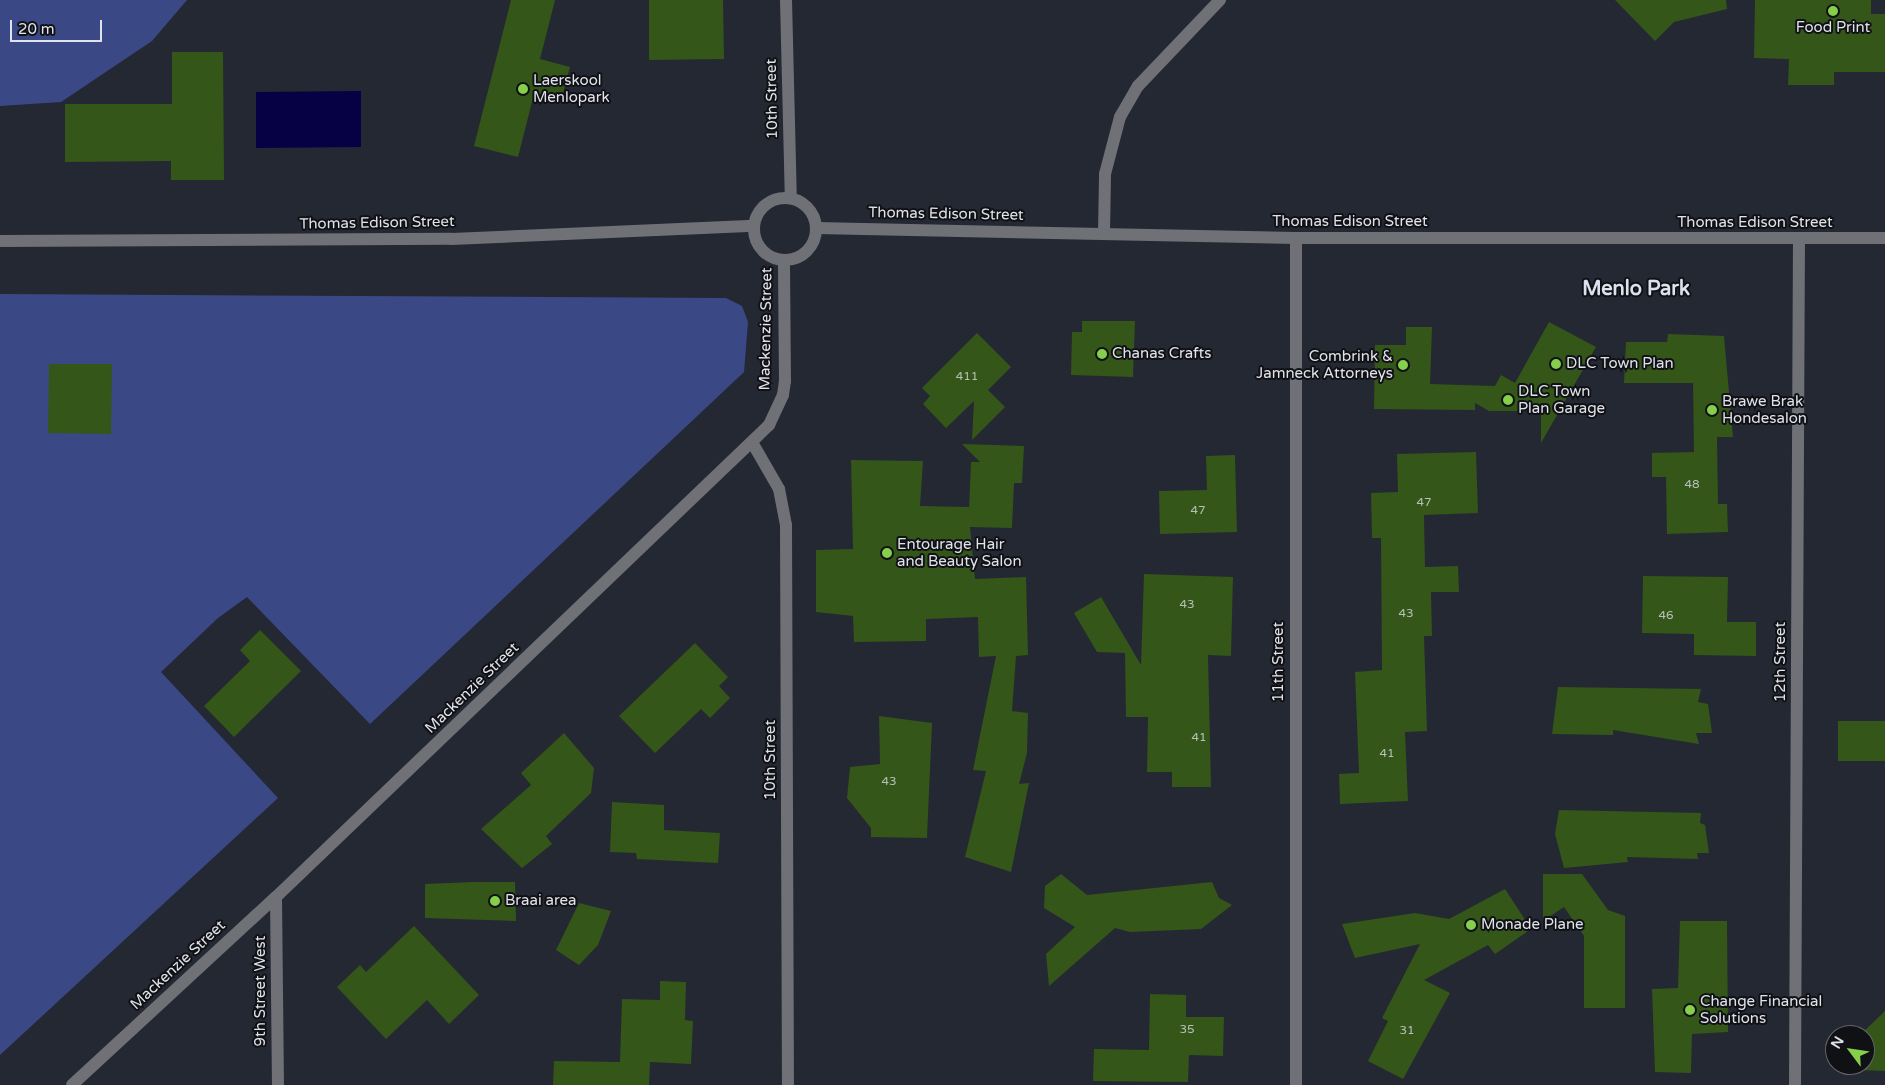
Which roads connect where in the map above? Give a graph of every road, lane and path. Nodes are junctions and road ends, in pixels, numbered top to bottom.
1 (786, 0) edge
2 (1220, 0) edge
3 (791, 198) junction
4 (754, 226) junction
5 (816, 228) junction
6 (1104, 233) junction
7 (1296, 238) junction
8 (1885, 238) edge
9 (1799, 239) junction
10 (0, 241) edge
11 (784, 260) junction
12 (753, 444) junction
13 (276, 897) junction
14 (72, 1085) edge
15 (278, 1085) edge
16 (788, 1085) edge
17 (1296, 1085) edge
18 (1795, 1085) edge

1 - 3 street, 10th Street
2 - 6 street
3 - 4 street
3 - 5 street
4 - 10 street, Thomas Edison Street
4 - 11 street
5 - 6 street, Thomas Edison Street
5 - 11 street
6 - 7 street, Thomas Edison Street
7 - 9 street, Thomas Edison Street
7 - 17 street, 11th Street
8 - 9 street, Thomas Edison Street
9 - 18 street, 12th Street
11 - 12 street, Mackenzie Street
12 - 13 street, Mackenzie Street
12 - 16 street, 10th Street
13 - 14 street, Mackenzie Street
13 - 15 street, 9th Street West

